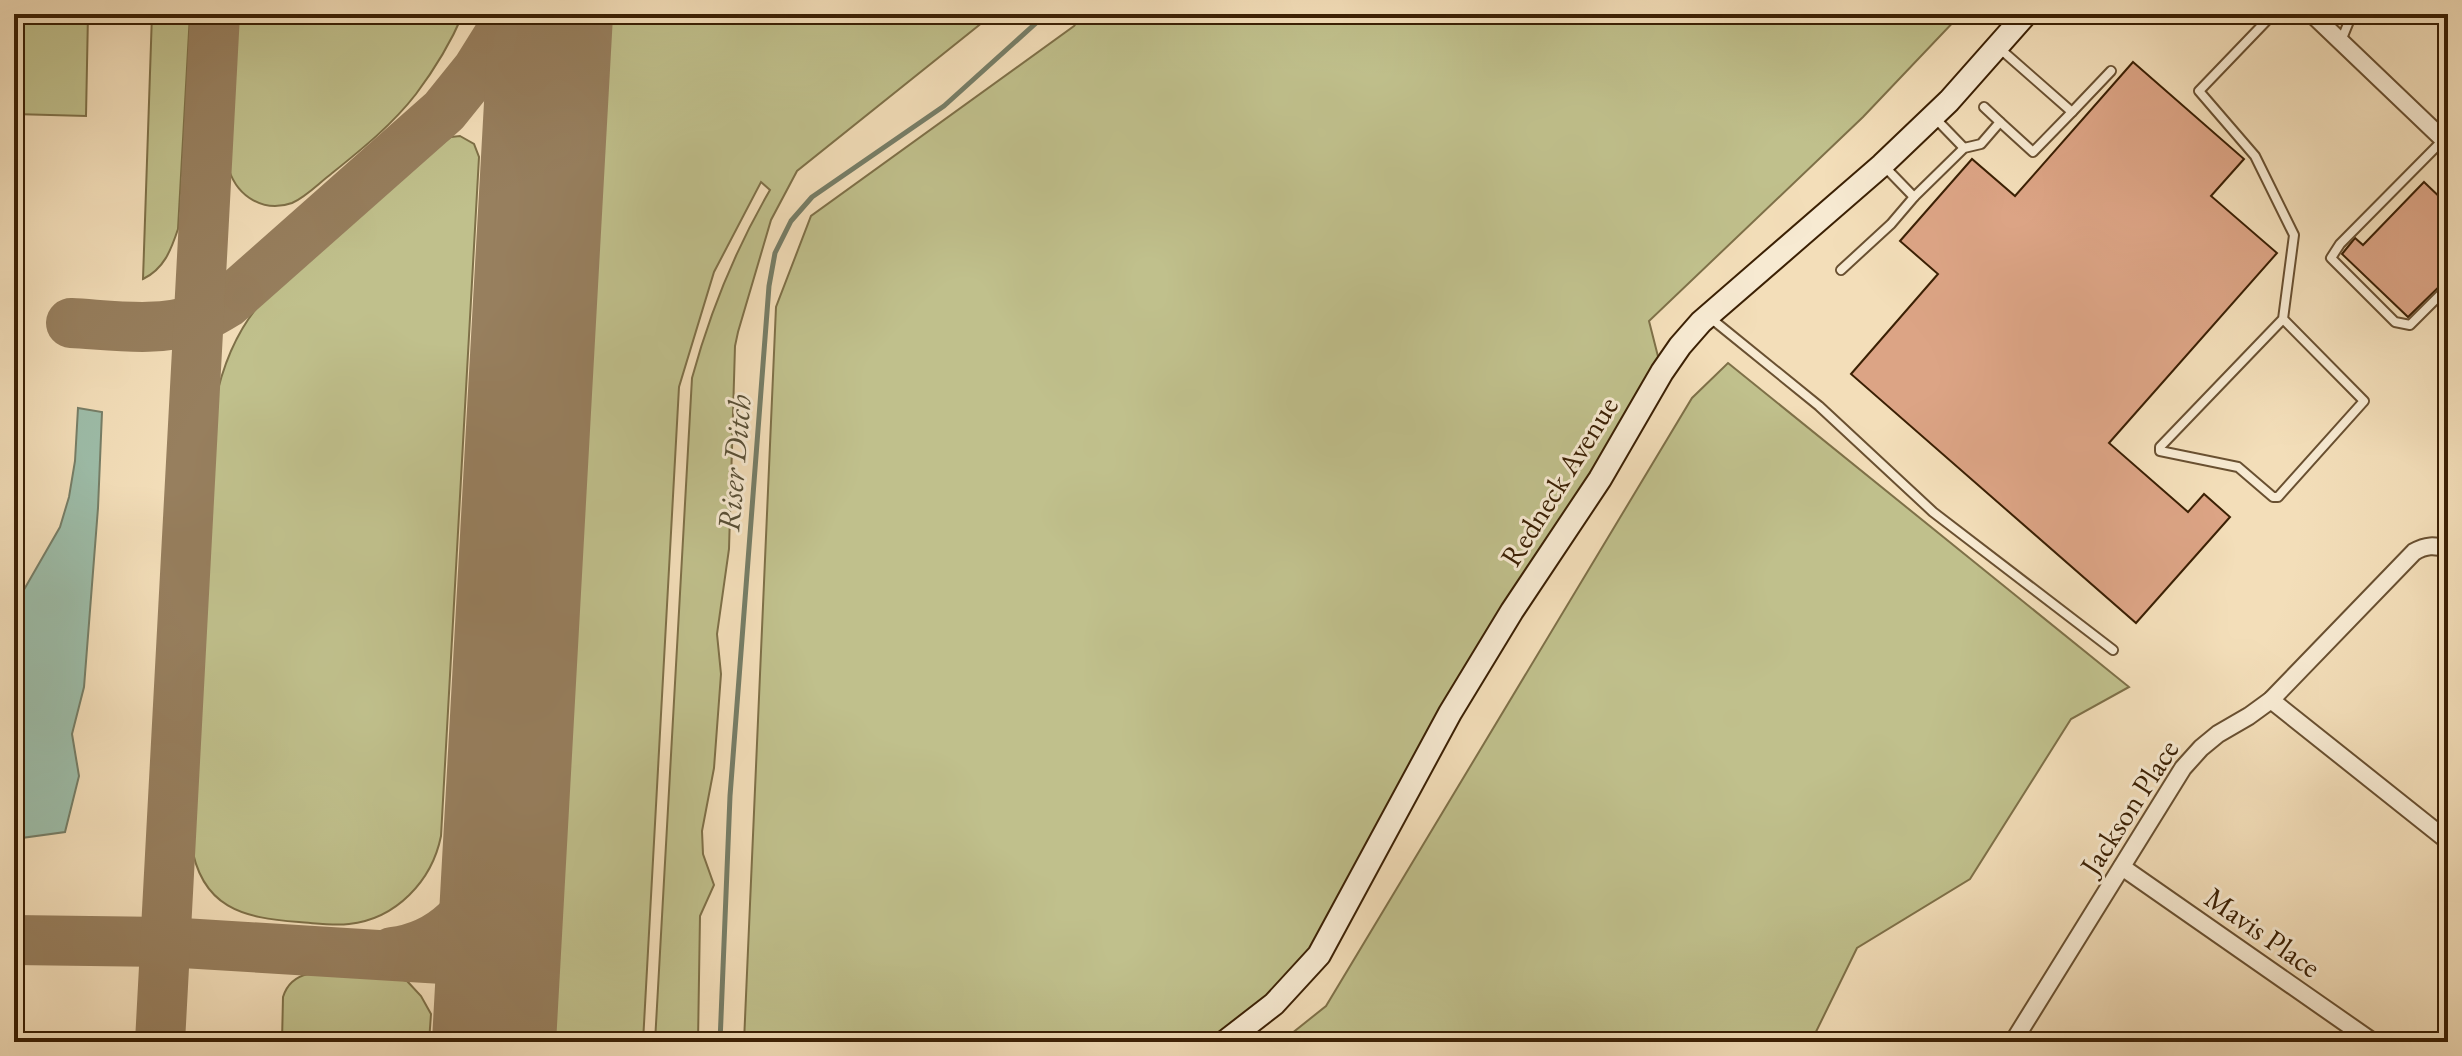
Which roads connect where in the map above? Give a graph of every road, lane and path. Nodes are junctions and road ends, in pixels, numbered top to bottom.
1 (2026, 14) edge
2 (2273, 14) edge
3 (2312, 14) edge
4 (2352, 14) edge
5 (2341, 42) junction
6 (1997, 47) junction
7 (2111, 71) dead end
8 (1984, 107) dead end
9 (2072, 112) junction
10 (1933, 116) junction
11 (2000, 122) junction
12 (2446, 142) edge
13 (1964, 148) junction
14 (1882, 165) junction
15 (1914, 197) junction
16 (1841, 270) dead end
17 (2448, 287) edge
18 (1708, 316) junction
19 (2283, 319) junction
20 (2442, 547) edge
21 (2113, 650) dead end
22 (2271, 700) junction
23 (2448, 841) edge
24 (2122, 867) junction
25 (1225, 1042) edge
26 (2013, 1042) edge
27 (2373, 1042) edge

1 - 6 street, Redneck Avenue
2 - 19 lane
3 - 5 street
4 - 5 lane
5 - 12 street
6 - 9 lane
6 - 10 street, Redneck Avenue
7 - 9 lane
8 - 11 lane
9 - 11 lane
10 - 13 lane
10 - 14 street, Redneck Avenue
11 - 13 lane
12 - 17 lane
13 - 15 lane
14 - 15 lane
14 - 18 street, Redneck Avenue
15 - 16 lane
18 - 21 lane
18 - 25 street, Redneck Avenue
19 - 19 lane
20 - 22 street, Jackson Place
22 - 23 street
22 - 24 street, Jackson Place
24 - 26 street, Jackson Place
24 - 27 street, Mavis Place

